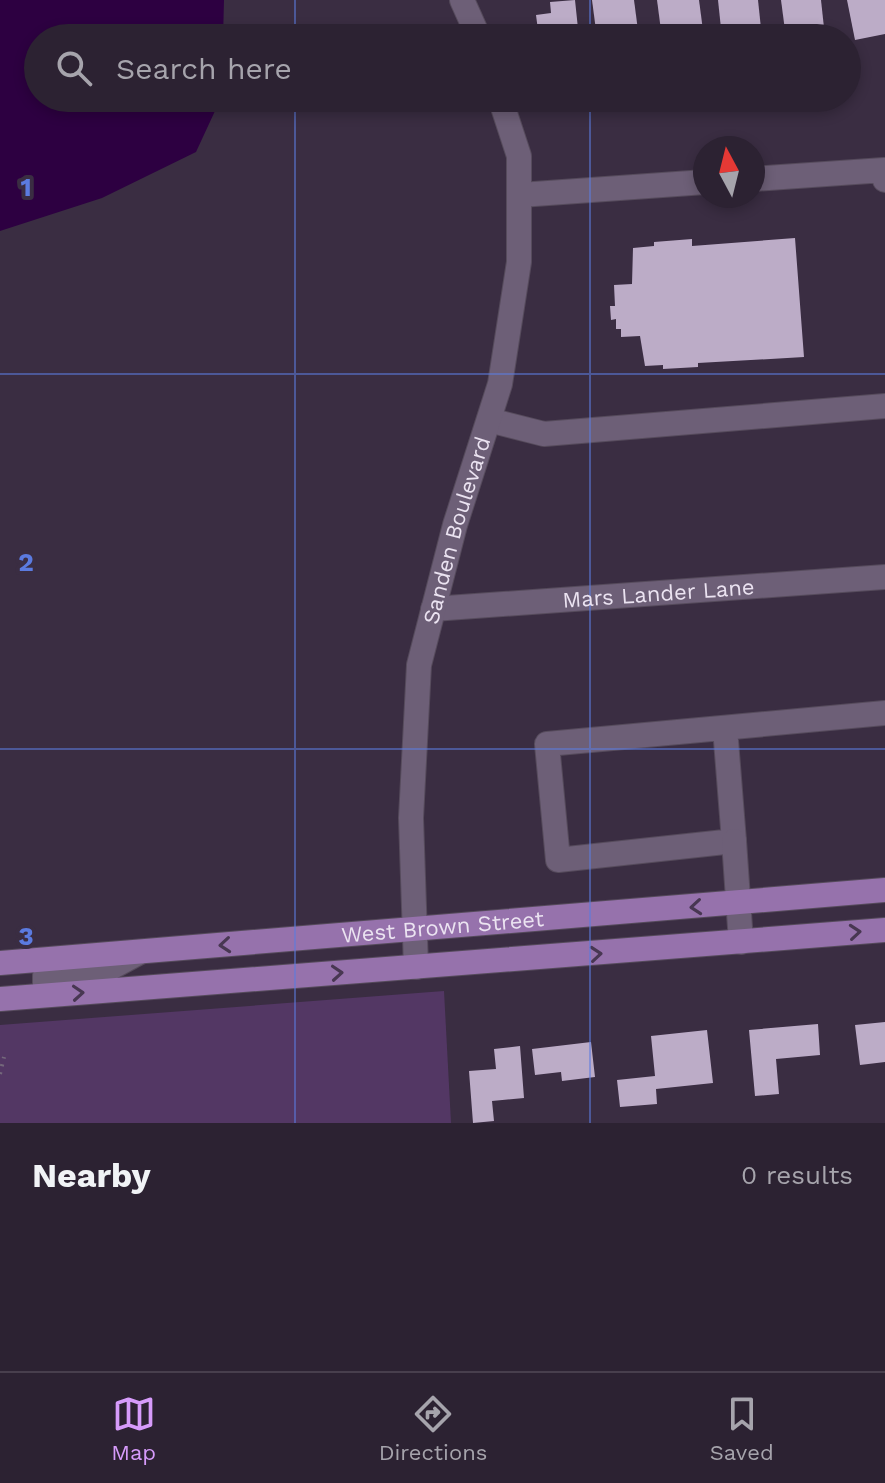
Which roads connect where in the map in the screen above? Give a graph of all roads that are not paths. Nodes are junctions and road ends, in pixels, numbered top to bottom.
1 (462, 0) edge
2 (473, 24) edge
3 (505, 112) edge
4 (765, 178) edge
5 (885, 180) edge
6 (693, 183) edge
7 (520, 195) junction
8 (885, 406) edge
9 (489, 420) junction
10 (885, 577) edge
11 (433, 609) junction
12 (885, 713) edge
13 (725, 728) junction
14 (734, 841) junction
15 (885, 890) edge
16 (738, 904) junction
17 (414, 930) junction
18 (885, 930) edge
19 (741, 942) junction
20 (140, 952) junction
21 (0, 963) edge
22 (416, 967) junction
23 (45, 995) junction
24 (0, 999) edge

1 - 2 street
3 - 7 street, Sanden Boulevard
4 - 5 street
6 - 7 street
7 - 9 street, Sanden Boulevard
8 - 9 street
9 - 11 street, Sanden Boulevard
10 - 11 street, Mars Lander Lane
11 - 17 street, Sanden Boulevard
12 - 13 street
13 - 14 street
13 - 14 street
14 - 16 street
15 - 16 main road, West Brown Street
16 -> 17 main road, West Brown Street
16 - 19 street
17 -> 20 main road, West Brown Street
17 - 22 street, Sanden Boulevard
19 -> 18 main road, West Brown Street
22 -> 19 main road, West Brown Street
20 - 21 main road, West Brown Street
20 - 23 street
23 -> 22 main road, West Brown Street
23 - 24 main road, West Brown Street

